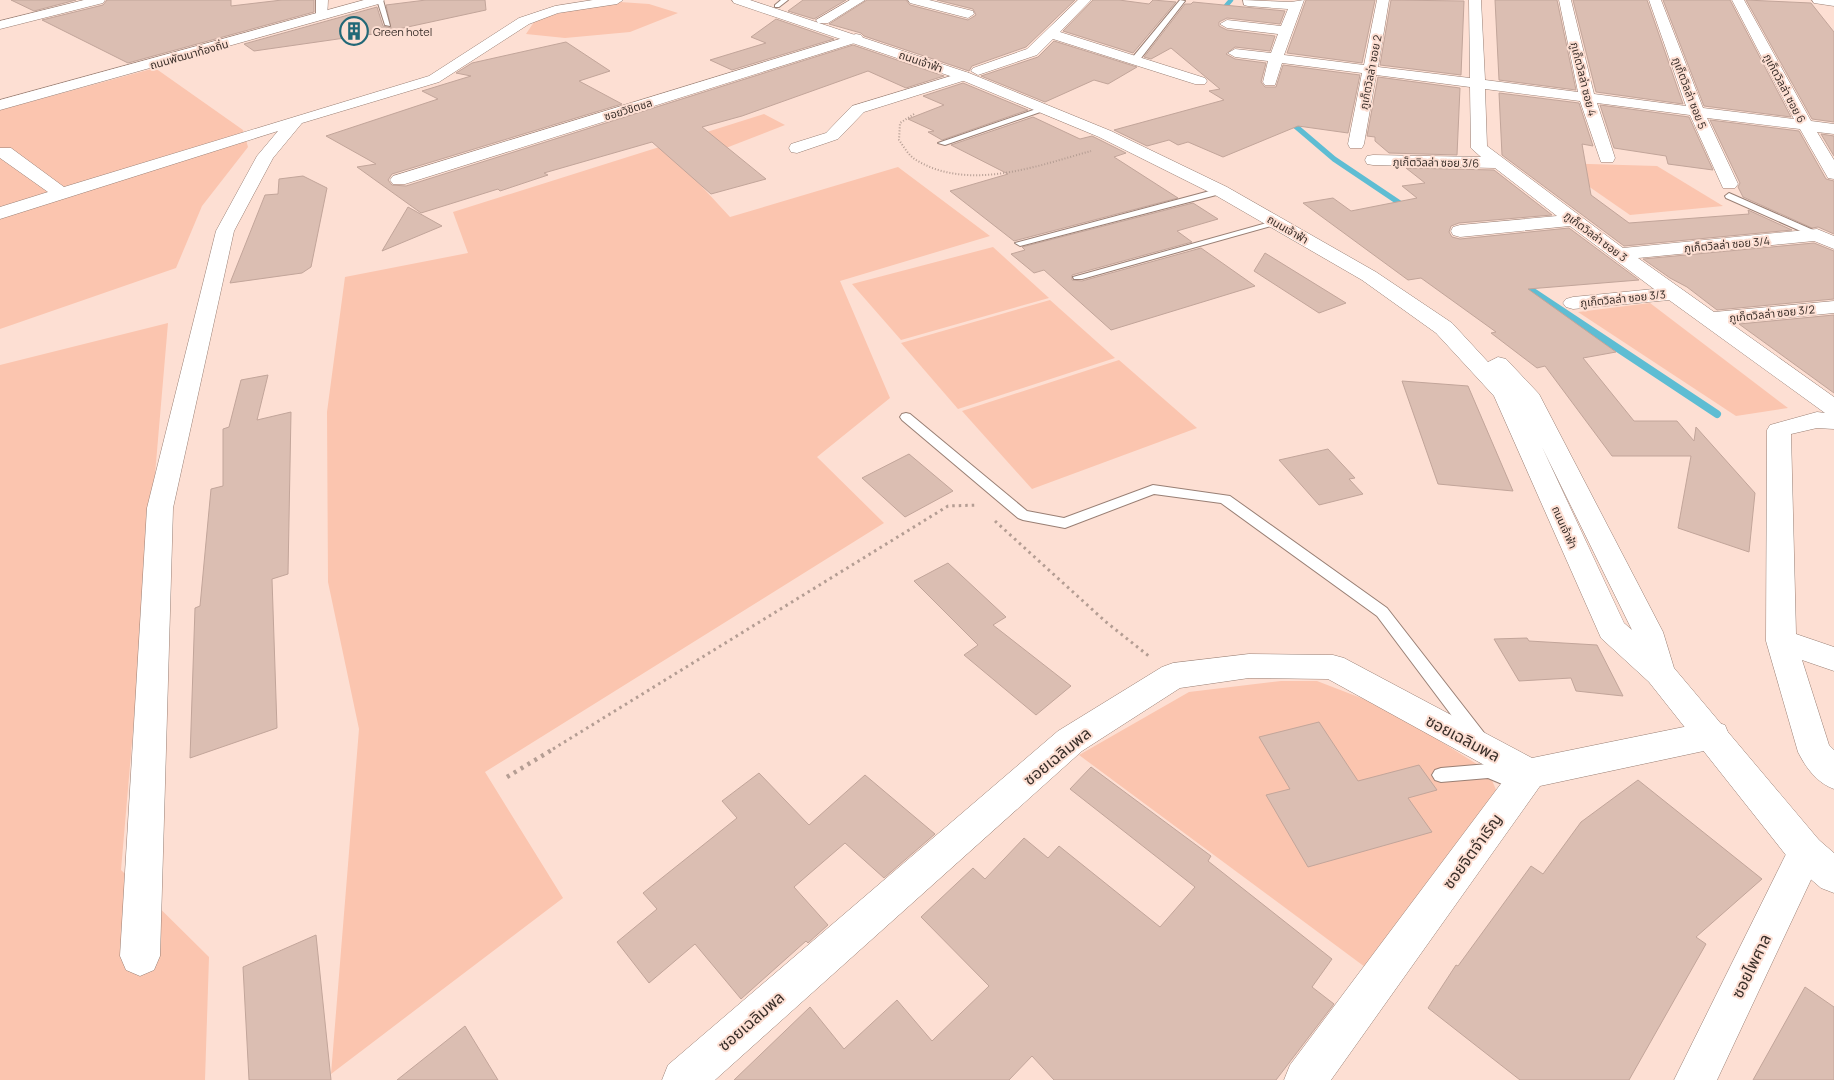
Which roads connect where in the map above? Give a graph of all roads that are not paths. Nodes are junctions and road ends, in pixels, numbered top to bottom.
1 (99, 0) edge
2 (322, 0) edge
3 (379, 0) edge
4 (617, 0) edge
5 (738, 0) edge
6 (859, 0) edge
7 (914, 0) edge
8 (1085, 0) edge
9 (1383, 0) edge
10 (1475, 0) edge
11 (1565, 0) edge
12 (1656, 0) edge
13 (1738, 0) edge
14 (1182, 1) edge
15 (774, 2) edge
16 (1248, 2) dead end
17 (1297, 3) edge
18 (968, 14) dead end
19 (322, 15) junction
20 (823, 20) junction
21 (1227, 24) dead end
22 (0, 25) edge
23 (388, 25) dead end
24 (1286, 31) junction
25 (1051, 34) junction
26 (856, 38) junction
27 (1235, 53) dead end
28 (1276, 58) junction
29 (1136, 60) junction
30 (1370, 71) junction
31 (971, 73) junction
32 (1200, 81) dead end
33 (1270, 82) dead end
34 (1476, 83) junction
35 (1587, 98) junction
36 (0, 105) edge
37 (1045, 109) junction
38 (1696, 111) junction
39 (296, 120) junction
40 (1805, 125) junction
41 (1834, 129) edge
42 (942, 143) dead end
43 (1356, 144) dead end
44 (797, 148) dead end
45 (0, 153) edge
46 (1607, 158) dead end
47 (1373, 160) dead end
48 (1498, 163) junction
49 (1834, 174) edge
50 (400, 180) dead end
51 (1221, 190) junction
52 (1729, 190) joint
53 (61, 193) junction
54 (0, 213) edge
55 (1574, 220) junction
56 (1277, 223) junction
57 (1460, 231) dead end
58 (1826, 239) edge
59 (1020, 244) dead end
60 (1619, 254) junction
61 (1078, 276) dead end
62 (1672, 293) junction
63 (1573, 303) dead end
64 (1834, 307) edge
65 (1709, 319) junction
66 (1832, 409) edge
67 (906, 417) dead end
68 (1781, 641) junction
69 (1834, 659) edge
70 (1660, 673) junction
71 (1713, 735) junction
72 (1488, 751) junction
73 (1834, 774) edge
74 (1441, 775) dead end
75 (1525, 779) junction
76 (1820, 864) edge
77 (140, 956) dead end
78 (683, 1080) edge
79 (1305, 1080) edge
80 (1695, 1080) edge

1 - 22 street
2 - 19 street
3 - 19 street, ถนนพัฒนาท้องถิ่น
3 - 23 lane
4 - 39 street
5 - 26 street, ถนนเจ้าฟ้า
6 - 20 street
7 - 18 street
8 - 25 street
9 - 30 street, ภูเก็ตวิลล่า ซอย 2
10 - 34 street, ภูเก็ตวิลล่า ซอย 3
11 - 35 street, ภูเก็ตวิลล่า ซอย 4
12 - 38 street, ภูเก็ตวิลล่า ซอย 5
13 - 40 street, ภูเก็ตวิลล่า ซอย 6
14 - 29 lane
15 - 20 street, ถนนเจ้าฟ้า
16 - 17 street
17 - 24 street
19 - 36 street, ถนนพัฒนาท้องถิ่น
20 - 31 street, ถนนเจ้าฟ้า
21 - 24 street
24 - 28 street
25 - 29 street
25 - 31 street
26 - 31 street, ถนนเจ้าฟ้า
26 - 50 street, ซอยวิชิตชล
27 - 28 street
28 - 30 street
28 - 33 street
29 - 32 street
30 - 34 street
30 - 43 street, ภูเก็ตวิลล่า ซอย 2
31 - 37 street, ถนนเจ้าฟ้า
31 - 44 street
31 - 70 street, ถนนเจ้าฟ้า
34 - 35 street
34 - 48 street, ภูเก็ตวิลล่า ซอย 3
35 - 38 street
35 - 46 street, ภูเก็ตวิลล่า ซอย 4
37 - 42 lane
37 - 51 street, ถนนเจ้าฟ้า
38 - 40 street
38 - 52 street, ภูเก็ตวิลล่า ซอย 5
39 - 53 street
39 - 77 street
40 - 41 street
40 - 49 street, ภูเก็ตวิลล่า ซอย 6
45 - 53 street
47 - 48 street, ภูเก็ตวิลล่า ซอย 3/6
48 - 55 street, ภูเก็ตวิลล่า ซอย 3
51 - 56 street, ถนนเจ้าฟ้า
51 - 59 lane
52 - 58 lane
53 - 54 street
55 - 57 street
55 - 60 street, ภูเก็ตวิลล่า ซอย 3
56 - 61 lane
56 - 70 street, ถนนเจ้าฟ้า
58 - 60 street, ภูเก็ตวิลล่า ซอย 3/4
60 - 62 street, ภูเก็ตวิลล่า ซอย 3
62 - 63 street, ภูเก็ตวิลล่า ซอย 3/3
62 - 65 street, ภูเก็ตวิลล่า ซอย 3
64 - 65 street, ภูเก็ตวิลล่า ซอย 3/2
65 - 66 street, ภูเก็ตวิลล่า ซอย 3
66 - 68 street
67 - 72 lane
68 - 69 street
68 - 73 street
70 - 71 street, ถนนเจ้าฟ้า
71 - 75 street
71 - 76 street, ถนนเจ้าฟ้า
72 - 75 street, ซอยเฉลิมพล
72 - 78 street, ซอยเฉลิมพล
74 - 75 lane
75 - 79 street, ซอยจิตจำเริญ
76 - 80 street, ซอยไพศาล

